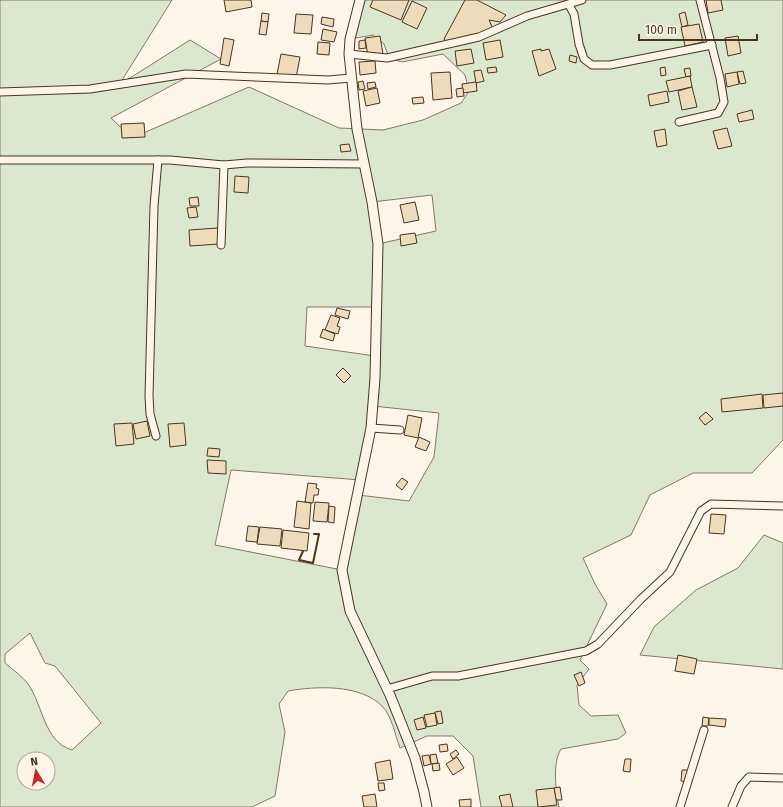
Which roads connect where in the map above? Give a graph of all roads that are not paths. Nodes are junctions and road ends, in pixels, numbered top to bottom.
1 (360, 0) edge
2 (582, 0) edge
3 (700, 0) edge
4 (569, 5) junction
5 (712, 45) junction
6 (349, 54) junction
7 (351, 78) junction
8 (0, 92) edge
9 (679, 122) dead end
10 (0, 160) edge
11 (158, 160) junction
12 (364, 164) junction
13 (224, 165) junction
14 (221, 245) dead end
15 (371, 428) junction
16 (400, 430) dead end
17 (156, 436) dead end
18 (783, 506) edge
19 (387, 689) junction
20 (704, 730) dead end
21 (783, 778) edge
22 (426, 807) edge
23 (680, 807) edge
24 (732, 807) edge

1 - 6 street
2 - 4 street
3 - 5 street
4 - 5 street
4 - 6 street
5 - 9 street
6 - 7 street
7 - 8 street
7 - 12 street
10 - 11 street
11 - 13 street
11 - 17 street
12 - 13 street
12 - 15 street
13 - 14 street
15 - 16 street
15 - 19 street
18 - 19 street
19 - 22 street
20 - 23 street
21 - 24 street

